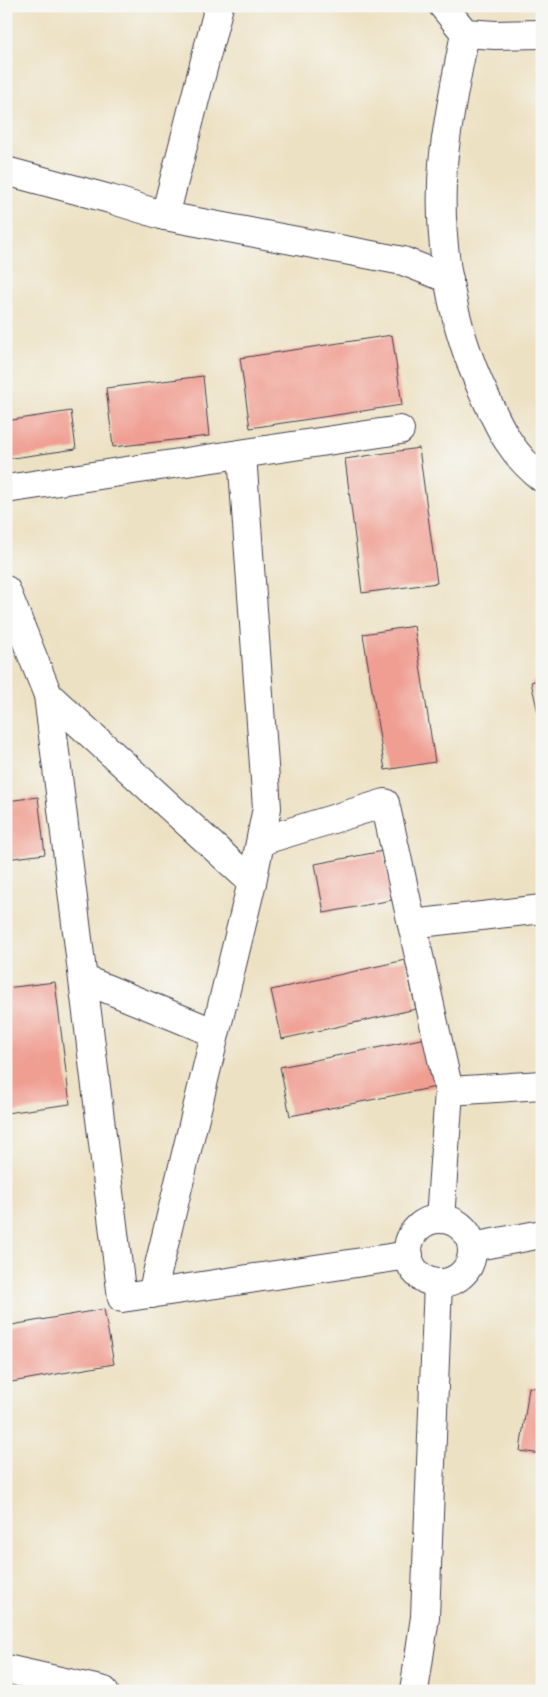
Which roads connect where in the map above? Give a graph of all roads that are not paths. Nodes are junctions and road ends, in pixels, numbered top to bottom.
1 (219, 6) edge
2 (443, 6) edge
3 (464, 33) junction
4 (542, 34) edge
5 (6, 171) edge
6 (165, 216) junction
7 (449, 279) junction
8 (400, 430) dead end
9 (242, 454) junction
10 (542, 478) edge
11 (6, 489) edge
12 (6, 590) edge
13 (48, 695) junction
14 (261, 841) junction
15 (252, 882) junction
16 (542, 909) edge
17 (412, 924) junction
18 (83, 979) junction
19 (215, 1033) junction
20 (542, 1085) edge
21 (449, 1091) junction
22 (440, 1219) junction
23 (542, 1234) edge
24 (472, 1246) junction
25 (409, 1255) junction
26 (438, 1283) junction
27 (152, 1294) junction
28 (6, 1669) edge
29 (104, 1691) edge
30 (414, 1691) edge

1 - 6 main road
2 - 3 main road
3 - 4 main road
3 - 7 main road
5 - 6 main road
6 - 7 main road
7 - 10 main road
8 - 9 main road
9 - 11 main road
9 - 14 main road
12 - 13 main road
13 - 15 main road
13 - 18 main road
14 - 15 main road
14 - 17 main road
15 - 19 main road
16 - 17 main road
17 - 21 main road
18 - 19 main road
18 - 27 main road
19 - 27 main road
20 - 21 main road
21 - 22 main road
22 - 24 main road
22 - 25 main road
23 - 24 main road
24 - 26 main road
25 - 26 main road
25 - 27 main road
26 - 30 main road
28 - 29 main road

